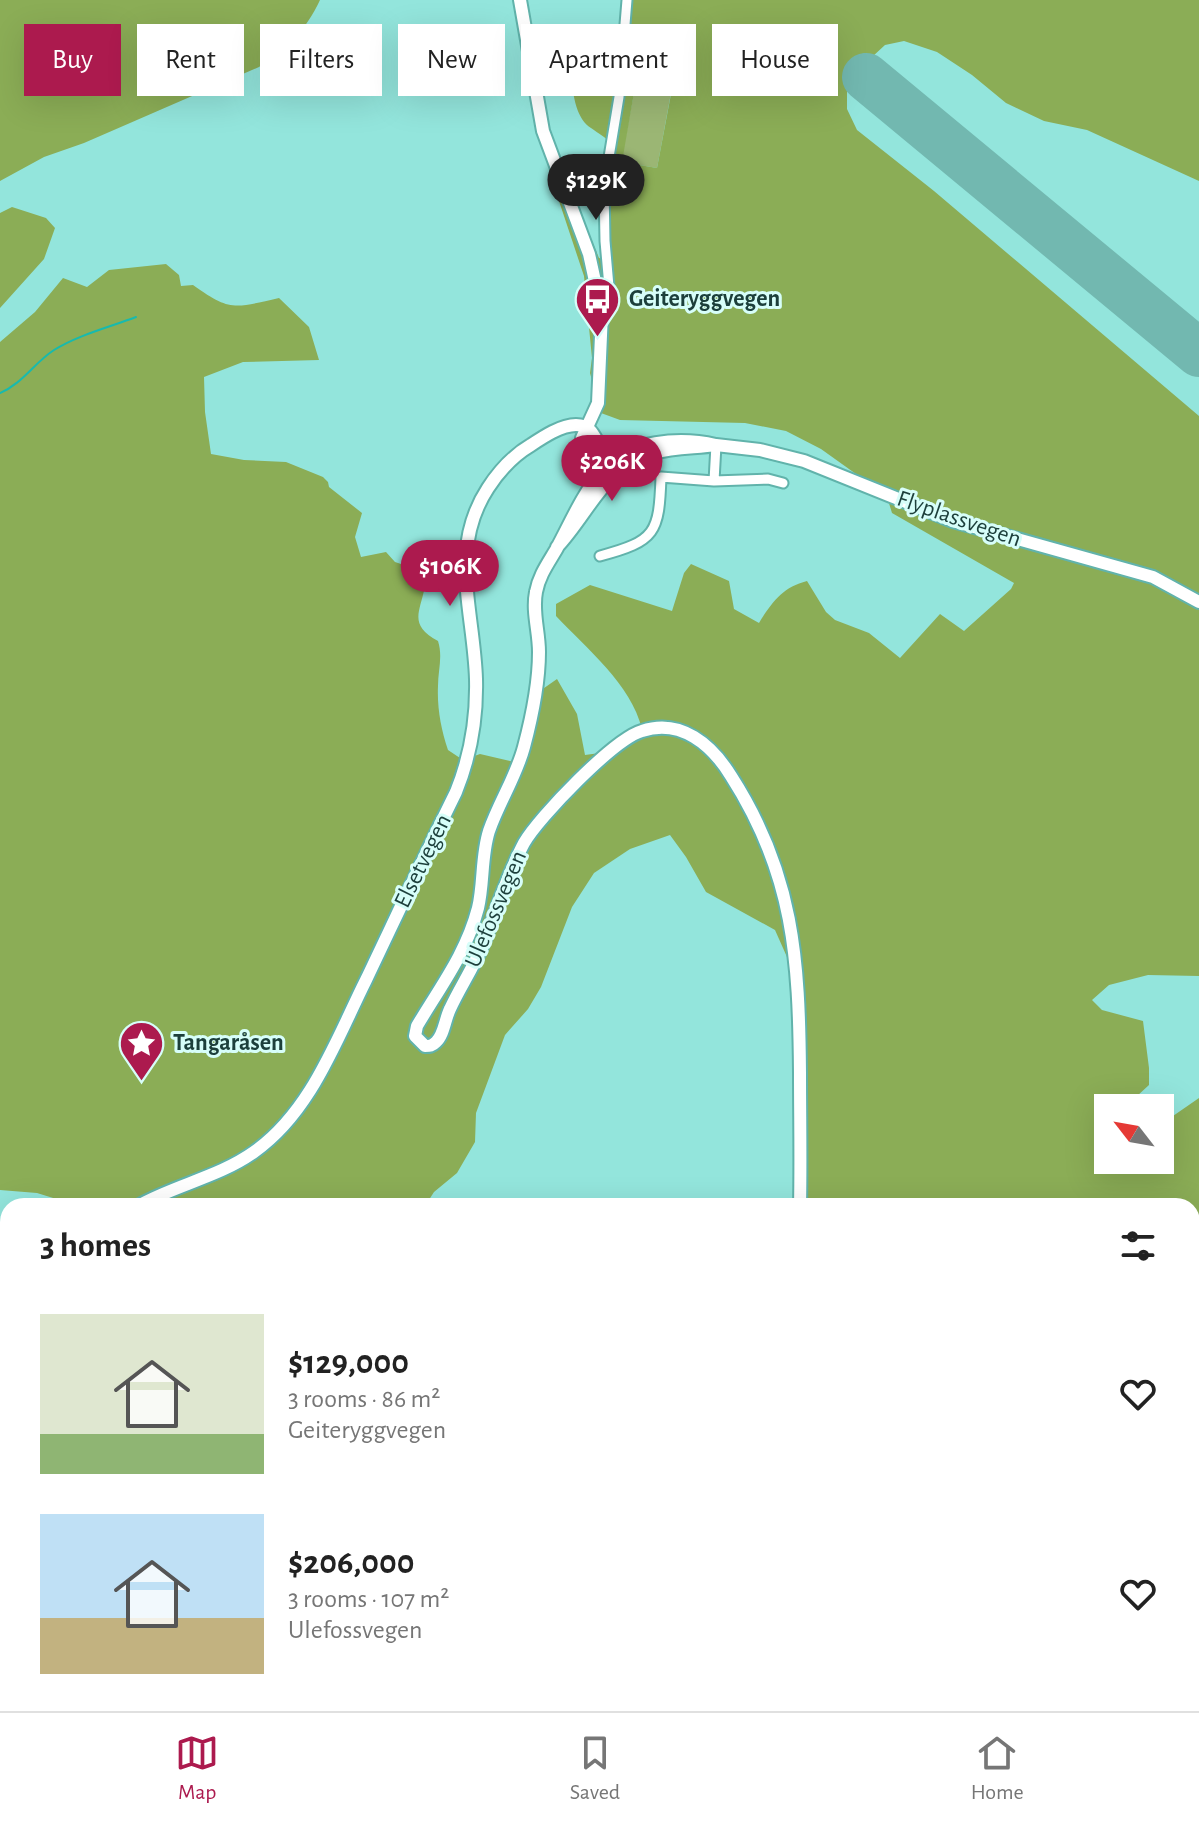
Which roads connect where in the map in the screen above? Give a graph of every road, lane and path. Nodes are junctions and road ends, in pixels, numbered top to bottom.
1 (520, 0) edge
2 (627, 0) edge
3 (602, 313) junction
4 (585, 433) junction
5 (716, 445) junction
6 (609, 468) junction
7 (714, 481) junction
8 (783, 483) dead end
9 (600, 556) dead end
10 (1199, 602) edge
11 (157, 1198) edge
12 (800, 1198) edge

1 - 3 street
2 - 3 street
3 - 4 street
4 - 6 street
4 - 11 street, Elsetvegen
5 - 6 street, Flyplassvegen
5 - 7 street
5 - 10 street, Flyplassvegen
6 - 12 street, Ulefossvegen
7 - 8 street
7 - 9 street

